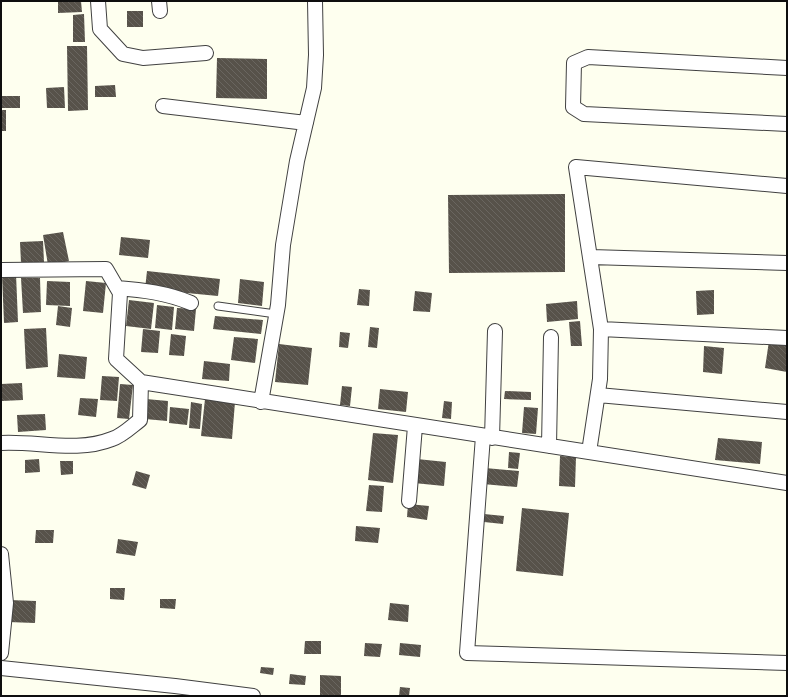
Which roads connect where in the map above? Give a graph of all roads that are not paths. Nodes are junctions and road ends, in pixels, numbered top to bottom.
1 (98, 1) edge
2 (315, 1) edge
3 (206, 53) dead end
4 (787, 68) edge
5 (163, 106) dead end
6 (306, 123) junction
7 (787, 124) edge
8 (787, 186) edge
9 (591, 257) junction
10 (787, 262) edge
11 (1, 270) edge
12 (117, 288) junction
13 (192, 303) dead end
14 (218, 306) dead end
15 (276, 314) junction
16 (601, 329) junction
17 (495, 332) dead end
18 (551, 337) dead end
19 (787, 338) edge
20 (141, 382) junction
21 (598, 395) junction
22 (261, 402) junction
23 (787, 412) edge
24 (415, 426) junction
25 (487, 437) junction
26 (1, 443) edge
27 (549, 446) junction
28 (589, 452) junction
29 (787, 482) edge
30 (409, 501) dead end
31 (1, 554) edge
32 (1, 653) edge
33 (787, 663) edge
34 (1, 668) edge
35 (253, 696) edge

1 - 3 street
2 - 6 street
4 - 7 street
5 - 6 street
6 - 15 street
8 - 9 street
9 - 10 street
9 - 16 street
11 - 12 street
12 - 13 street
12 - 20 street
14 - 15 lane
15 - 22 street
16 - 19 street
16 - 21 street
17 - 25 street
18 - 27 street
20 - 22 street
20 - 26 street
21 - 23 street
21 - 28 street
22 - 24 street
24 - 25 street
24 - 30 street
25 - 27 street
25 - 33 street
27 - 28 street
28 - 29 street
31 - 32 street
34 - 35 street

